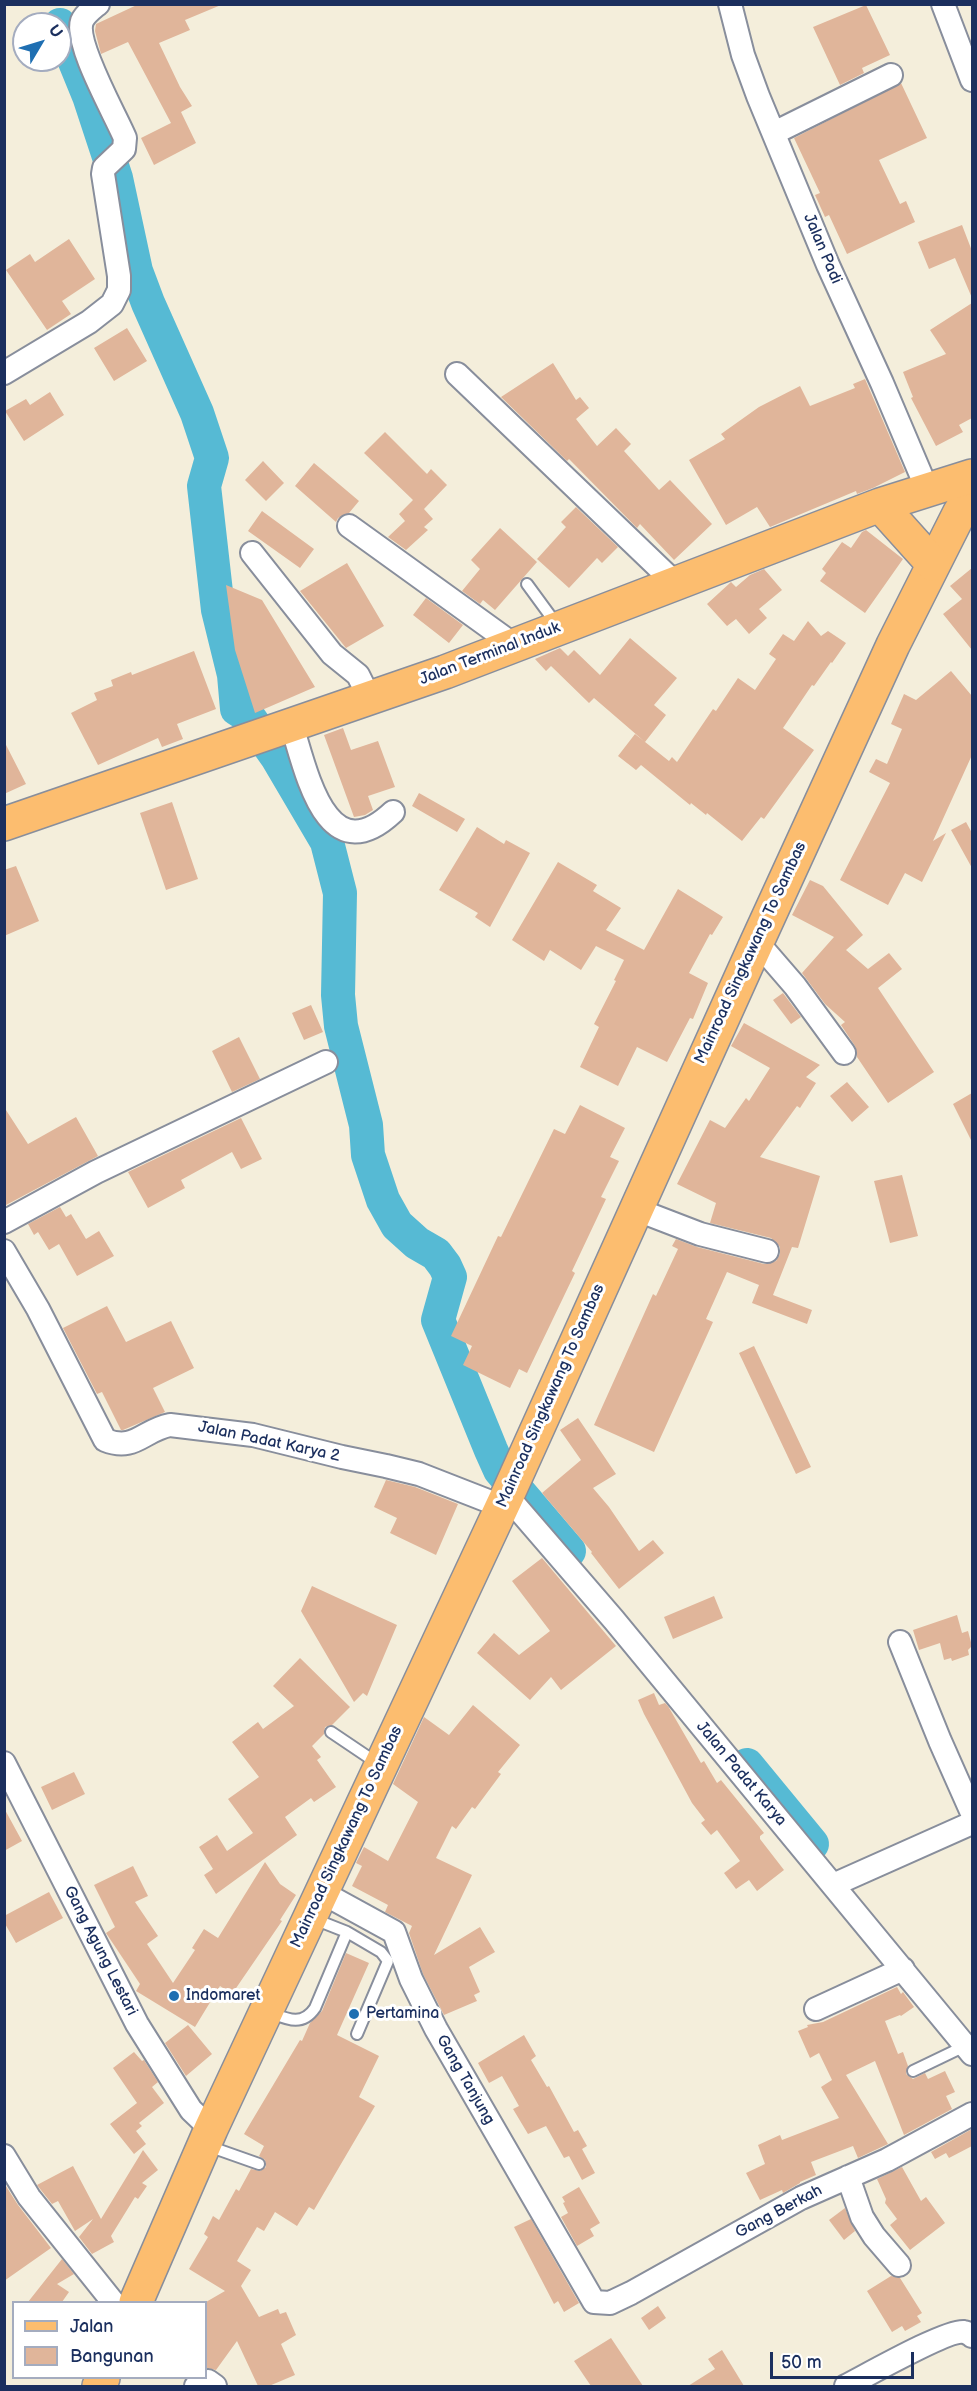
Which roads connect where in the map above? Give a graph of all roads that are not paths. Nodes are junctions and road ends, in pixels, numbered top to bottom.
1 (98, 4) edge
2 (943, 4) edge
3 (737, 7) edge
4 (891, 75) dead end
5 (972, 80) edge
6 (774, 133) junction
7 (4, 373) edge
8 (457, 374) dead end
9 (972, 476) edge
10 (927, 489) junction
11 (972, 493) edge
12 (880, 505) junction
13 (349, 526) dead end
14 (252, 553) dead end
15 (933, 564) junction
16 (675, 583) junction
17 (527, 585) dead end
18 (559, 628) junction
19 (514, 645) junction
20 (369, 697) junction
21 (278, 729) junction
22 (393, 812) dead end
23 (4, 824) edge
24 (757, 942) junction
25 (844, 1053) dead end
26 (326, 1062) dead end
27 (635, 1209) junction
28 (4, 1222) edge
29 (4, 1251) edge
30 (767, 1251) dead end
31 (508, 1492) junction
32 (900, 1642) dead end
33 (331, 1732) dead end
34 (4, 1763) edge
35 (379, 1765) junction
36 (972, 1813) edge
37 (972, 1823) edge
38 (833, 1884) junction
39 (316, 1905) junction
40 (347, 1932) junction
41 (903, 1969) junction
42 (816, 2009) dead end
43 (267, 2010) junction
44 (357, 2034) dead end
45 (969, 2050) edge
46 (914, 2071) dead end
47 (972, 2114) edge
48 (208, 2137) junction
49 (4, 2156) edge
50 (259, 2164) dead end
51 (848, 2177) junction
52 (899, 2265) dead end
53 (590, 2295) joint
54 (112, 2301) edge
55 (136, 2301) edge
56 (972, 2336) edge
57 (196, 2386) edge
58 (215, 2386) edge
59 (846, 2386) edge

1 - 7 street
2 - 5 street
3 - 6 street, Jalan Padi
4 - 6 street
6 - 10 street, Jalan Padi
8 - 16 street
9 - 10 main road, Jalan Terminal Induk
10 - 12 main road, Jalan Terminal Induk
11 - 15 main road, Mainroad Singkawang To Sambas
12 - 15 main road
12 - 16 main road, Jalan Terminal Induk
13 - 19 street
14 - 20 street
15 - 24 main road, Mainroad Singkawang To Sambas
16 - 18 main road, Jalan Terminal Induk
17 - 18 lane
18 - 19 main road, Jalan Terminal Induk
19 - 20 main road, Jalan Terminal Induk
20 - 21 main road, Jalan Terminal Induk
21 - 22 street
21 - 23 main road, Jalan Terminal Induk
24 - 25 street
24 - 27 main road, Mainroad Singkawang To Sambas
26 - 28 street
27 - 30 street
27 - 31 main road, Mainroad Singkawang To Sambas
29 - 31 street, Jalan Padat Karya 2
31 - 35 main road, Mainroad Singkawang To Sambas
31 - 38 street, Jalan Padat Karya
32 - 36 street
33 - 35 lane
34 - 48 street, Gang Agung Lestari
35 - 39 main road, Mainroad Singkawang To Sambas
37 - 38 street
38 - 41 street, Jalan Padat Karya
39 - 40 lane
39 - 43 main road, Mainroad Singkawang To Sambas
39 - 53 street, Gang Tanjung
40 - 43 lane
40 - 44 lane
41 - 42 street
41 - 45 street, Jalan Padat Karya
43 - 48 main road, Mainroad Singkawang To Sambas
45 - 46 lane
47 - 51 street, Gang Berkah
48 - 50 lane
48 - 55 main road, Mainroad Singkawang To Sambas
49 - 54 street
51 - 52 street
51 - 53 street, Gang Berkah
56 - 59 street
57 - 58 street

